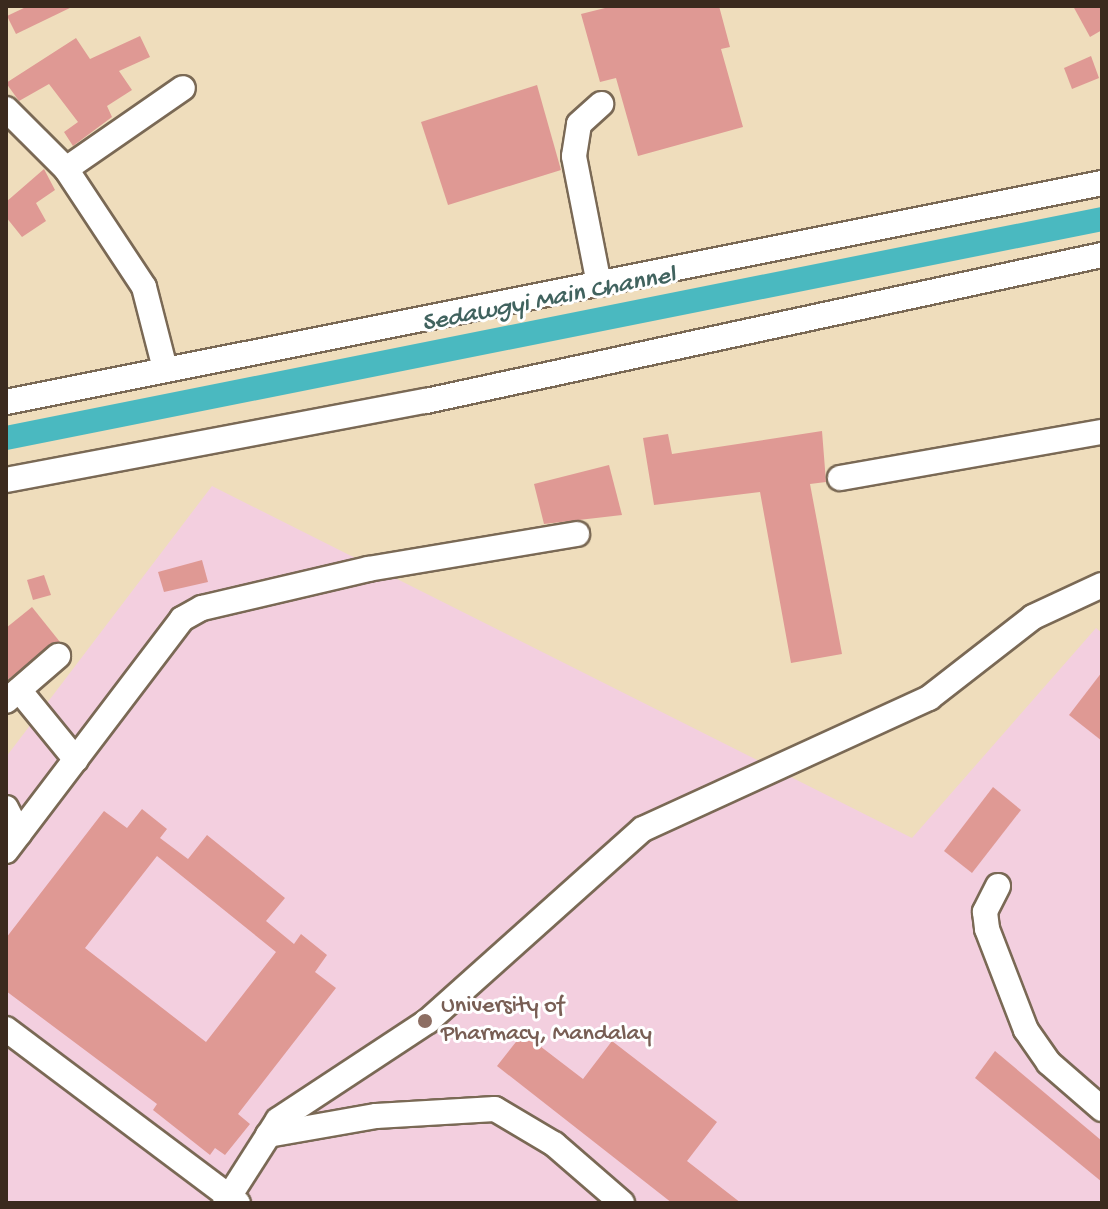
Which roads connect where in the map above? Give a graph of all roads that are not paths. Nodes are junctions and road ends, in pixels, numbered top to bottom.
1 (183, 88) dead end
2 (601, 104) dead end
3 (6, 109) edge
4 (66, 169) junction
5 (1102, 183) edge
6 (1102, 255) edge
7 (599, 284) junction
8 (165, 369) junction
9 (6, 402) edge
10 (1102, 432) edge
11 (840, 478) dead end
12 (6, 480) edge
13 (577, 534) dead end
14 (1102, 585) edge
15 (58, 656) dead end
16 (12, 695) edge
17 (76, 760) junction
18 (6, 808) edge
19 (13, 842) edge
20 (998, 886) dead end
21 (6, 1029) edge
22 (1102, 1109) edge
23 (268, 1135) junction
24 (231, 1201) edge
25 (622, 1203) edge

1 - 4 street
2 - 7 street
3 - 4 street
4 - 8 street
5 - 7 street
6 - 12 street
7 - 8 street
8 - 9 street
10 - 11 street
13 - 17 street
14 - 23 street
15 - 16 street
16 - 17 street
17 - 19 street
18 - 19 street
20 - 22 street
21 - 24 street
23 - 24 street
23 - 25 street

